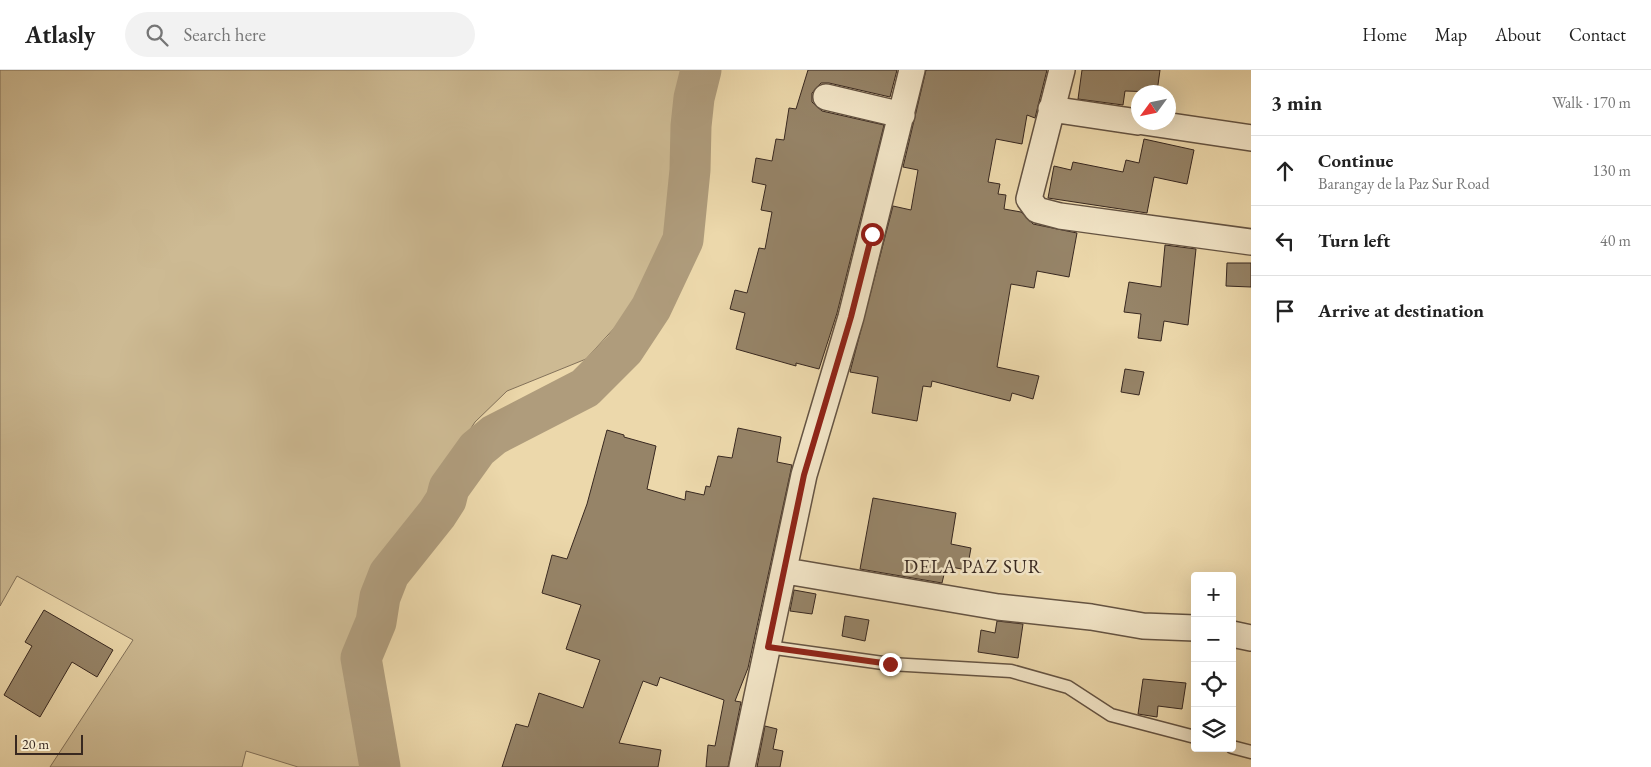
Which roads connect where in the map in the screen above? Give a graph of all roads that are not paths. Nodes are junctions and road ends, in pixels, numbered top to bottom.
1 (912, 70) edge
2 (1062, 70) edge
3 (826, 98) dead end
4 (1051, 109) junction
5 (902, 115) junction
6 (1131, 121) edge
7 (1176, 127) edge
8 (1251, 138) edge
9 (1251, 242) edge
10 (786, 571) junction
11 (1191, 628) edge
12 (1236, 635) edge
13 (1251, 638) edge
14 (768, 647) junction
15 (1191, 736) edge
16 (1236, 748) edge
17 (1251, 752) edge
18 (742, 767) edge

1 - 5 street
2 - 4 street
3 - 5 street
4 - 6 street
4 - 9 street
5 - 10 street
7 - 8 street
10 - 11 street
10 - 14 street
12 - 13 street
14 - 15 lane
14 - 18 street
16 - 17 lane

